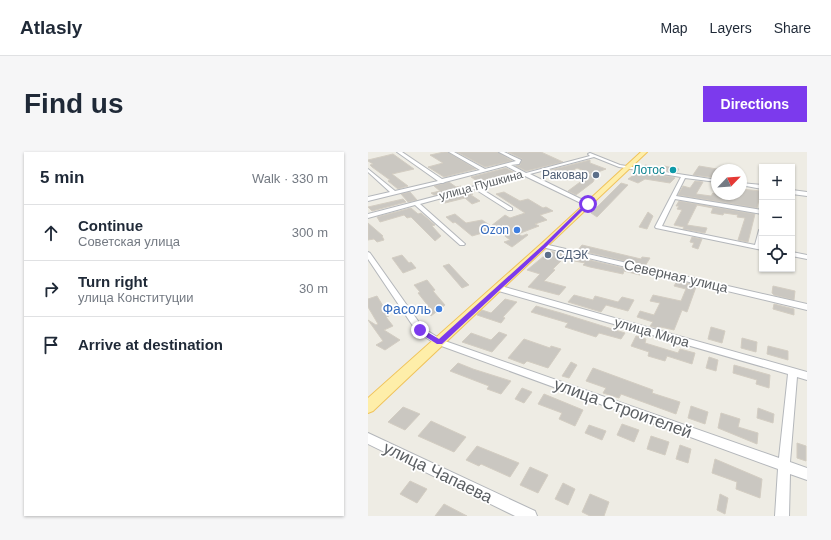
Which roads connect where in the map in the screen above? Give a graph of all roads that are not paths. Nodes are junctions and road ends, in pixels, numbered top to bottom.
1 (399, 152) edge
2 (451, 152) edge
3 (501, 152) edge
4 (585, 152) edge
5 (644, 152) edge
6 (594, 156) junction
7 (507, 165) junction
8 (627, 167) junction
9 (368, 170) edge
10 (485, 171) junction
11 (522, 174) junction
12 (684, 176) junction
13 (711, 180) edge
14 (443, 182) junction
15 (747, 185) edge
16 (475, 187) junction
17 (759, 187) edge
18 (795, 192) edge
19 (394, 193) junction
20 (807, 194) edge
21 (673, 197) junction
22 (368, 199) edge
23 (416, 203) junction
24 (588, 204) junction
25 (510, 209) dead end
26 (759, 211) edge
27 (368, 216) edge
28 (462, 244) dead end
29 (544, 246) junction
30 (759, 248) edge
31 (368, 254) edge
32 (795, 255) edge
33 (807, 257) edge
34 (498, 288) junction
35 (807, 307) edge
36 (439, 342) junction
37 (793, 371) junction
38 (807, 376) edge
39 (368, 407) edge
40 (368, 438) edge
41 (784, 465) junction
42 (807, 474) edge
43 (530, 516) edge
44 (782, 516) edge

1 - 14 street
2 - 10 street
3 - 7 street
4 - 6 street
5 - 8 main road
6 - 8 street
6 - 11 street, улица Пушкина
7 - 10 street
7 - 11 street
8 - 12 street
8 - 24 main road
9 - 19 street
10 - 14 street
11 - 16 street, улица Пушкина
11 - 24 street
12 - 13 street
12 - 21 street
14 - 19 street
15 - 17 street
16 - 23 street, улица Пушкина
16 - 25 street
18 - 20 street
19 - 22 street
21 - 26 street
21 - 30 street
23 - 27 street, улица Пушкина
23 - 28 street
24 - 29 main road
29 - 34 main road
29 - 35 street, Северная улица
31 - 36 street, улица Строителей
32 - 33 street
34 - 36 main road
34 - 37 street, улица Мира
36 - 39 main road
36 - 41 street, улица Строителей
37 - 38 street, улица Мира
37 - 41 street
40 - 43 street, улица Чапаева
41 - 42 street, улица Строителей
41 - 44 street

